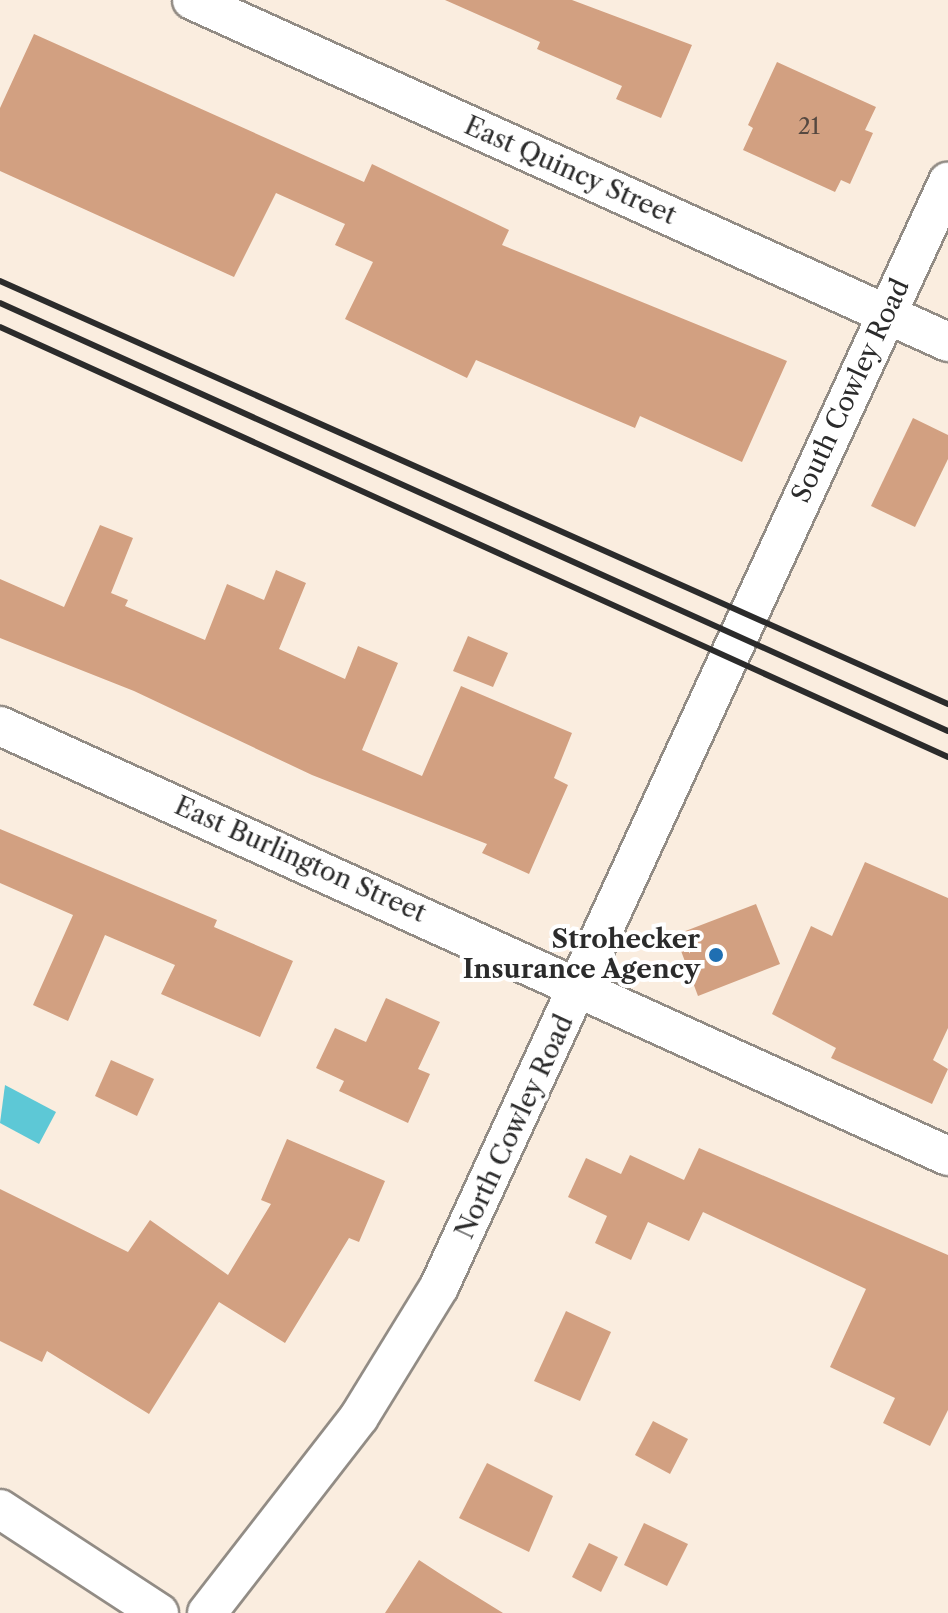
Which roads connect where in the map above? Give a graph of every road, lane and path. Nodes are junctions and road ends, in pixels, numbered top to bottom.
1 (192, 0) edge
2 (948, 182) edge
3 (886, 314) junction
4 (948, 342) edge
5 (754, 600) joint
6 (0, 726) edge
7 (581, 986) junction
8 (948, 1156) edge
9 (0, 1509) edge
10 (159, 1613) edge
11 (207, 1613) edge

1 - 3 street, East Quincy Street
2 - 3 street, South Cowley Road
3 - 4 street, East Quincy Street
3 - 5 street, South Cowley Road
5 - 7 street, North Cowley Road
6 - 7 street, East Burlington Street
7 - 8 street, East Burlington Street
7 - 11 street, North Cowley Road
9 - 10 street

